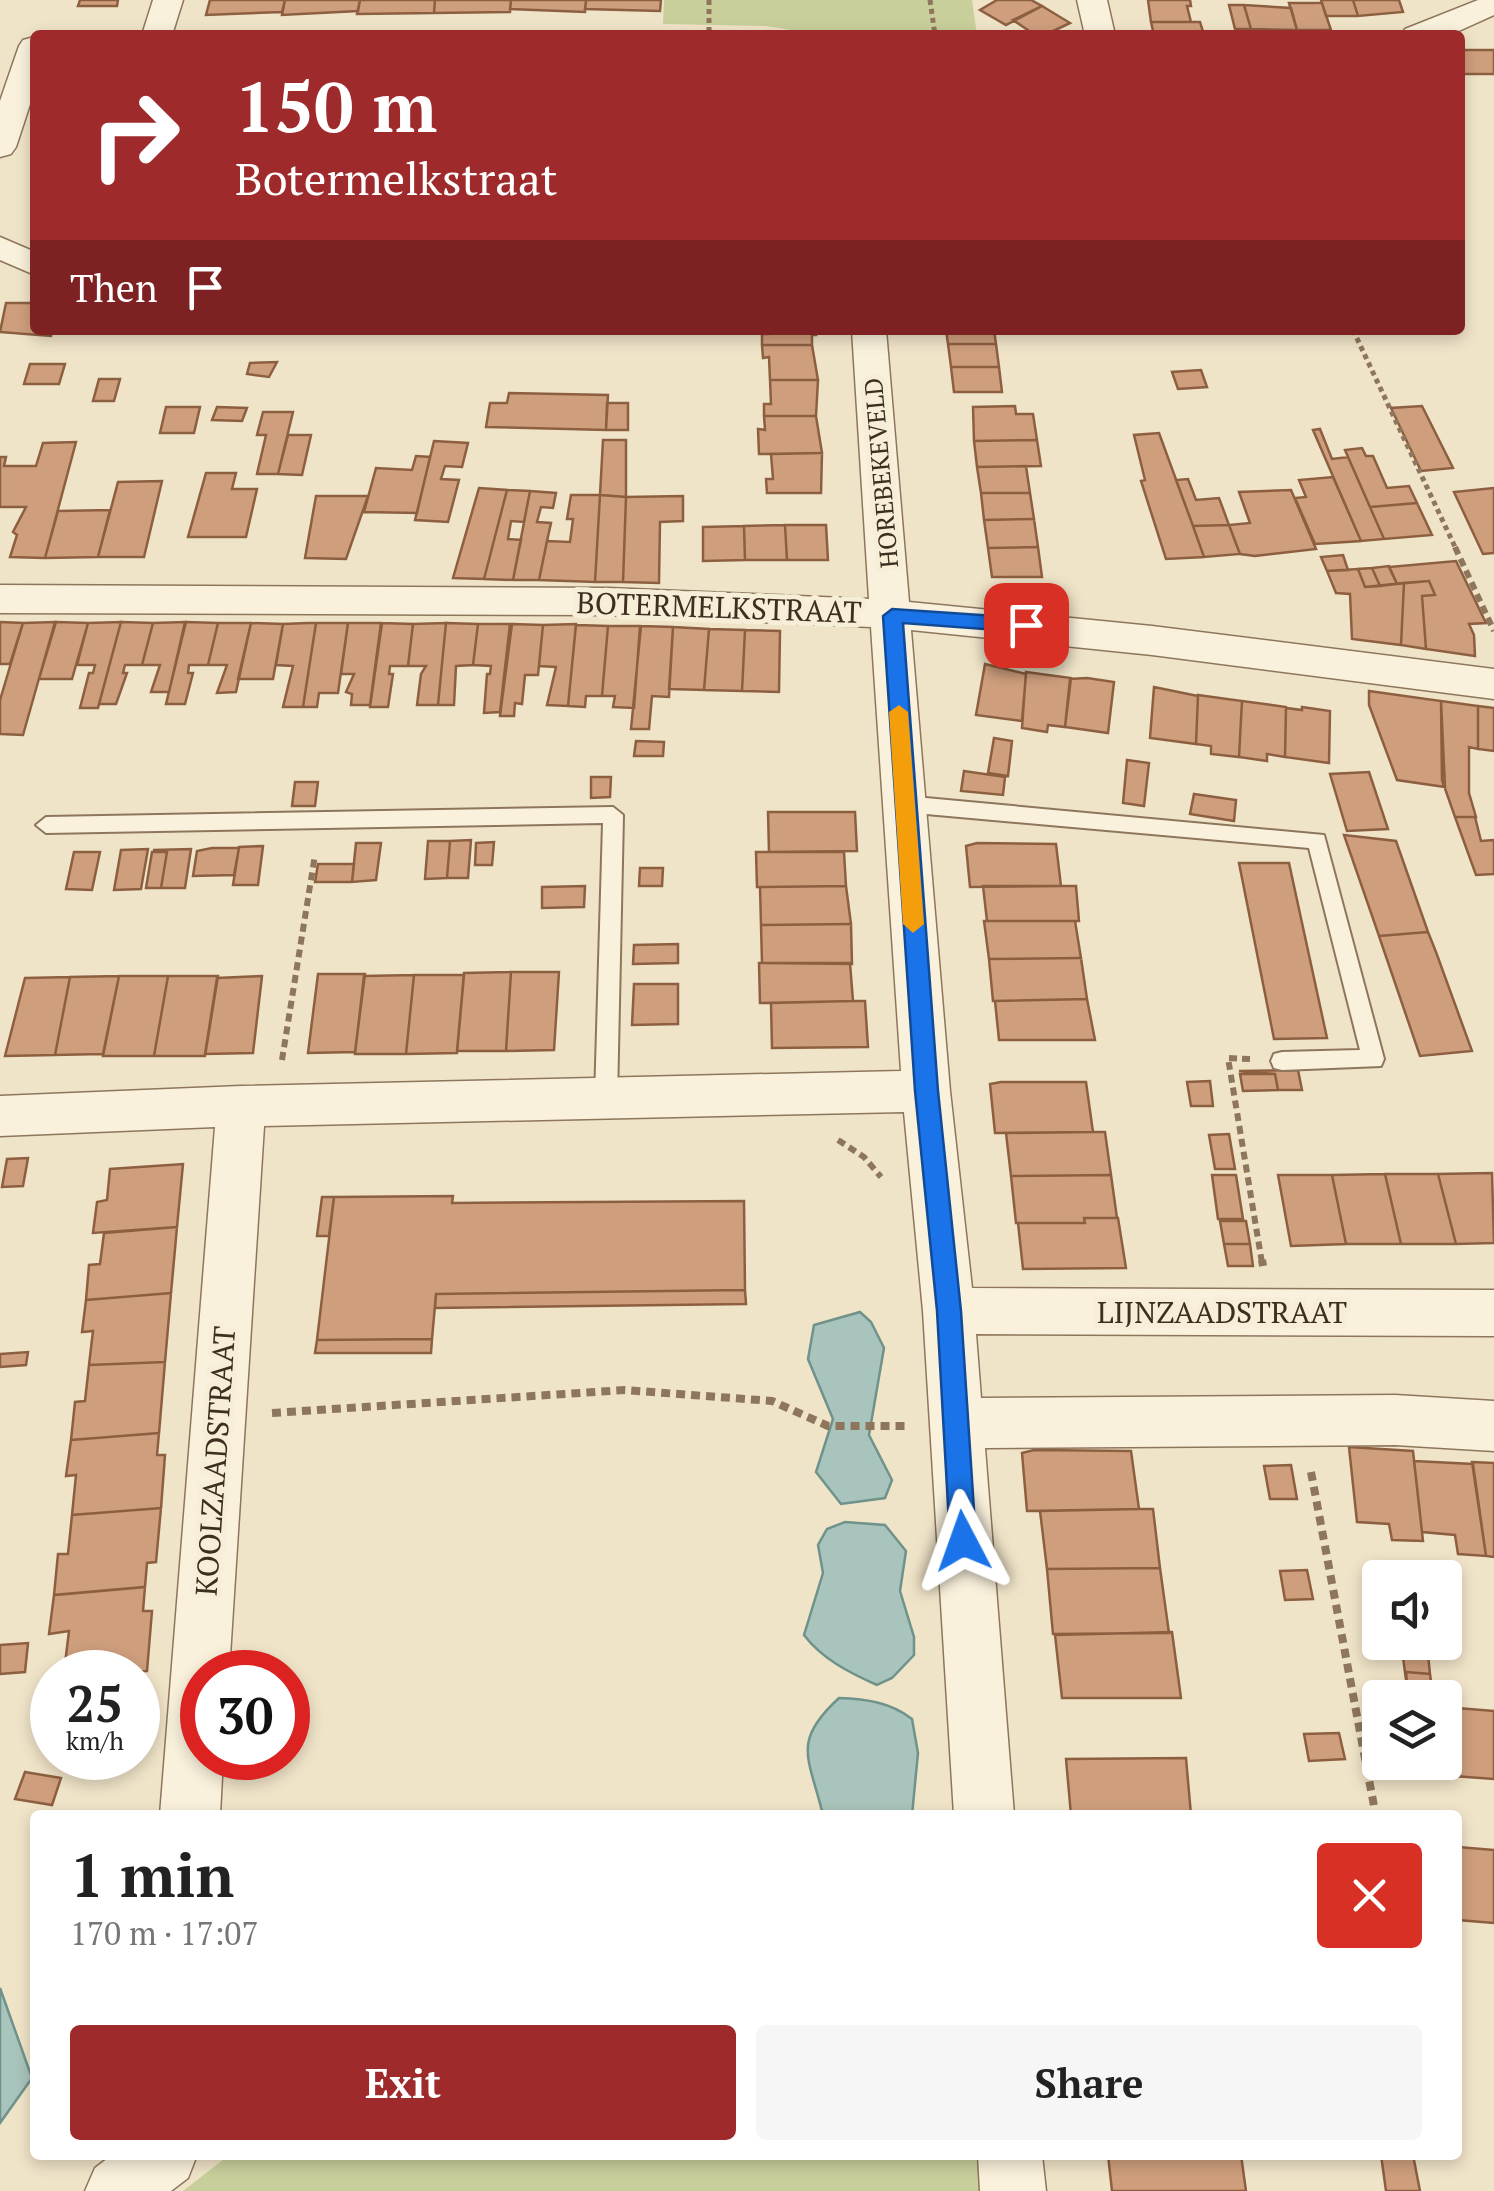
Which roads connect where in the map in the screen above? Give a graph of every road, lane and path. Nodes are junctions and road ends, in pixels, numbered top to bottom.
1 (168, 0) edge
2 (709, 0) edge
3 (930, 0) edge
4 (1092, 0) edge
5 (1494, 4) edge
6 (159, 30) edge
7 (709, 30) edge
8 (934, 30) edge
9 (1099, 30) edge
10 (1438, 30) edge
11 (0, 46) edge
12 (30, 46) edge
13 (30, 61) edge
14 (0, 148) edge
15 (0, 247) edge
16 (30, 262) edge
17 (869, 335) edge
18 (1355, 335) edge
19 (0, 599) edge
20 (892, 616) junction
21 (1494, 632) edge
22 (1494, 684) edge
23 (904, 804) junction
24 (321, 819) junction
25 (46, 825) dead end
26 (1282, 1061) joint
27 (926, 1091) junction
28 (766, 1092) junction
29 (606, 1100) junction
30 (258, 1106) junction
31 (0, 1116) edge
32 (884, 1181) dead end
33 (949, 1311) junction
34 (1494, 1313) edge
35 (1272, 1315) junction
36 (220, 1416) junction
37 (1301, 1420) junction
38 (954, 1423) junction
39 (1494, 1426) edge
40 (877, 1428) dead end
41 (1374, 1806) dead end
42 (190, 1810) edge
43 (984, 1810) edge
44 (158, 2160) edge
45 (1010, 2160) edge
46 (118, 2191) edge
47 (1013, 2191) edge

1 - 6 street
2 - 7 path
3 - 8 path
4 - 9 street
5 - 10 street
11 - 12 street
13 - 14 street
15 - 16 street
17 - 20 street, HOREBEKEVELD
18 - 21 path
19 - 20 street, BOTERMELKSTRAAT
20 - 22 street, BOTERMELKSTRAAT
20 - 23 street
23 - 26 lane
23 - 27 street
24 - 25 lane
24 - 29 lane
24 - 30 path
26 - 35 path
27 - 28 street
27 - 33 street
28 - 29 street
28 - 32 path
29 - 30 street
30 - 31 street
30 - 36 street, KOOLZAADSTRAAT
33 - 35 street, LIJNZAADSTRAAT
33 - 38 street
34 - 35 street, LIJNZAADSTRAAT
36 - 40 path
36 - 42 street, KOOLZAADSTRAAT
37 - 38 street
37 - 39 street
37 - 41 path
38 - 43 street
44 - 46 street
45 - 47 street

